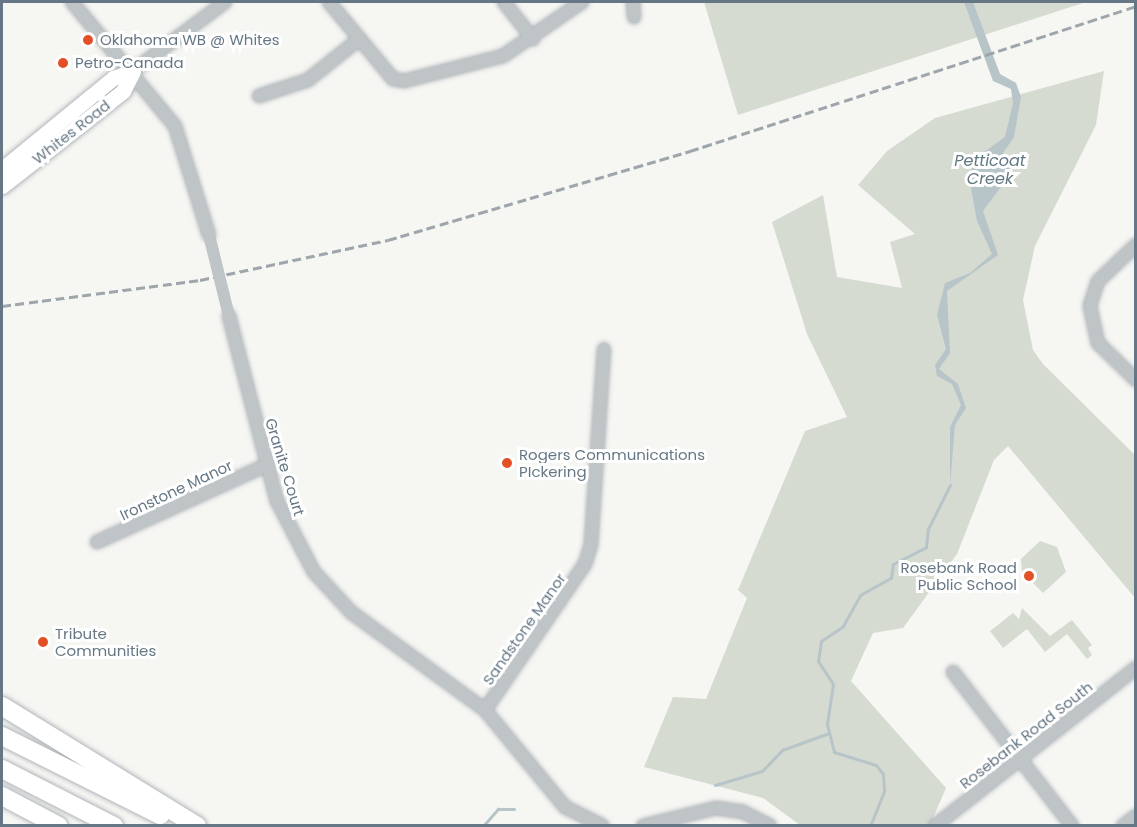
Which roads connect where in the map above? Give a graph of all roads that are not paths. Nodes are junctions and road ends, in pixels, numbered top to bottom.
1 (72, 2) edge
2 (225, 2) edge
3 (329, 2) edge
4 (504, 2) edge
5 (582, 2) edge
6 (633, 2) edge
7 (634, 16) dead end
8 (533, 39) junction
9 (358, 40) junction
10 (133, 71) junction
11 (259, 96) dead end
12 (2, 169) edge
13 (2, 186) edge
14 (1136, 245) edge
15 (604, 349) dead end
16 (1136, 380) edge
17 (267, 465) junction
18 (97, 542) dead end
19 (1136, 668) edge
20 (953, 672) dead end
21 (2, 706) edge
22 (485, 710) junction
23 (2, 736) edge
24 (1021, 758) junction
25 (2, 769) edge
26 (2, 796) edge
27 (1136, 816) edge
28 (59, 825) edge
29 (114, 825) edge
30 (180, 825) edge
31 (197, 825) edge
32 (603, 825) edge
33 (643, 825) edge
34 (770, 825) edge
35 (935, 825) edge
36 (1072, 825) edge
37 (1123, 825) edge

1 - 10 street, Granite Court
2 - 10 street, Whites Road
3 - 9 street
4 - 8 street
5 - 8 street
6 - 7 street
8 - 9 street
9 - 11 street
10 - 12 main road, Whites Road
10 - 13 main road, Whites Road
10 - 17 street, Granite Court, bridge
14 - 16 street
15 - 22 street, Sandstone Manor
17 - 18 street, Ironstone Manor
17 - 22 street, Granite Court
19 - 24 street, Rosebank Road South
20 - 24 street
21 - 31 highway
22 - 32 street, Granite Court
23 - 30 highway
24 - 35 street, Rosebank Road South
24 - 36 street
25 - 29 highway
26 - 28 highway
27 - 37 street
33 - 34 street

